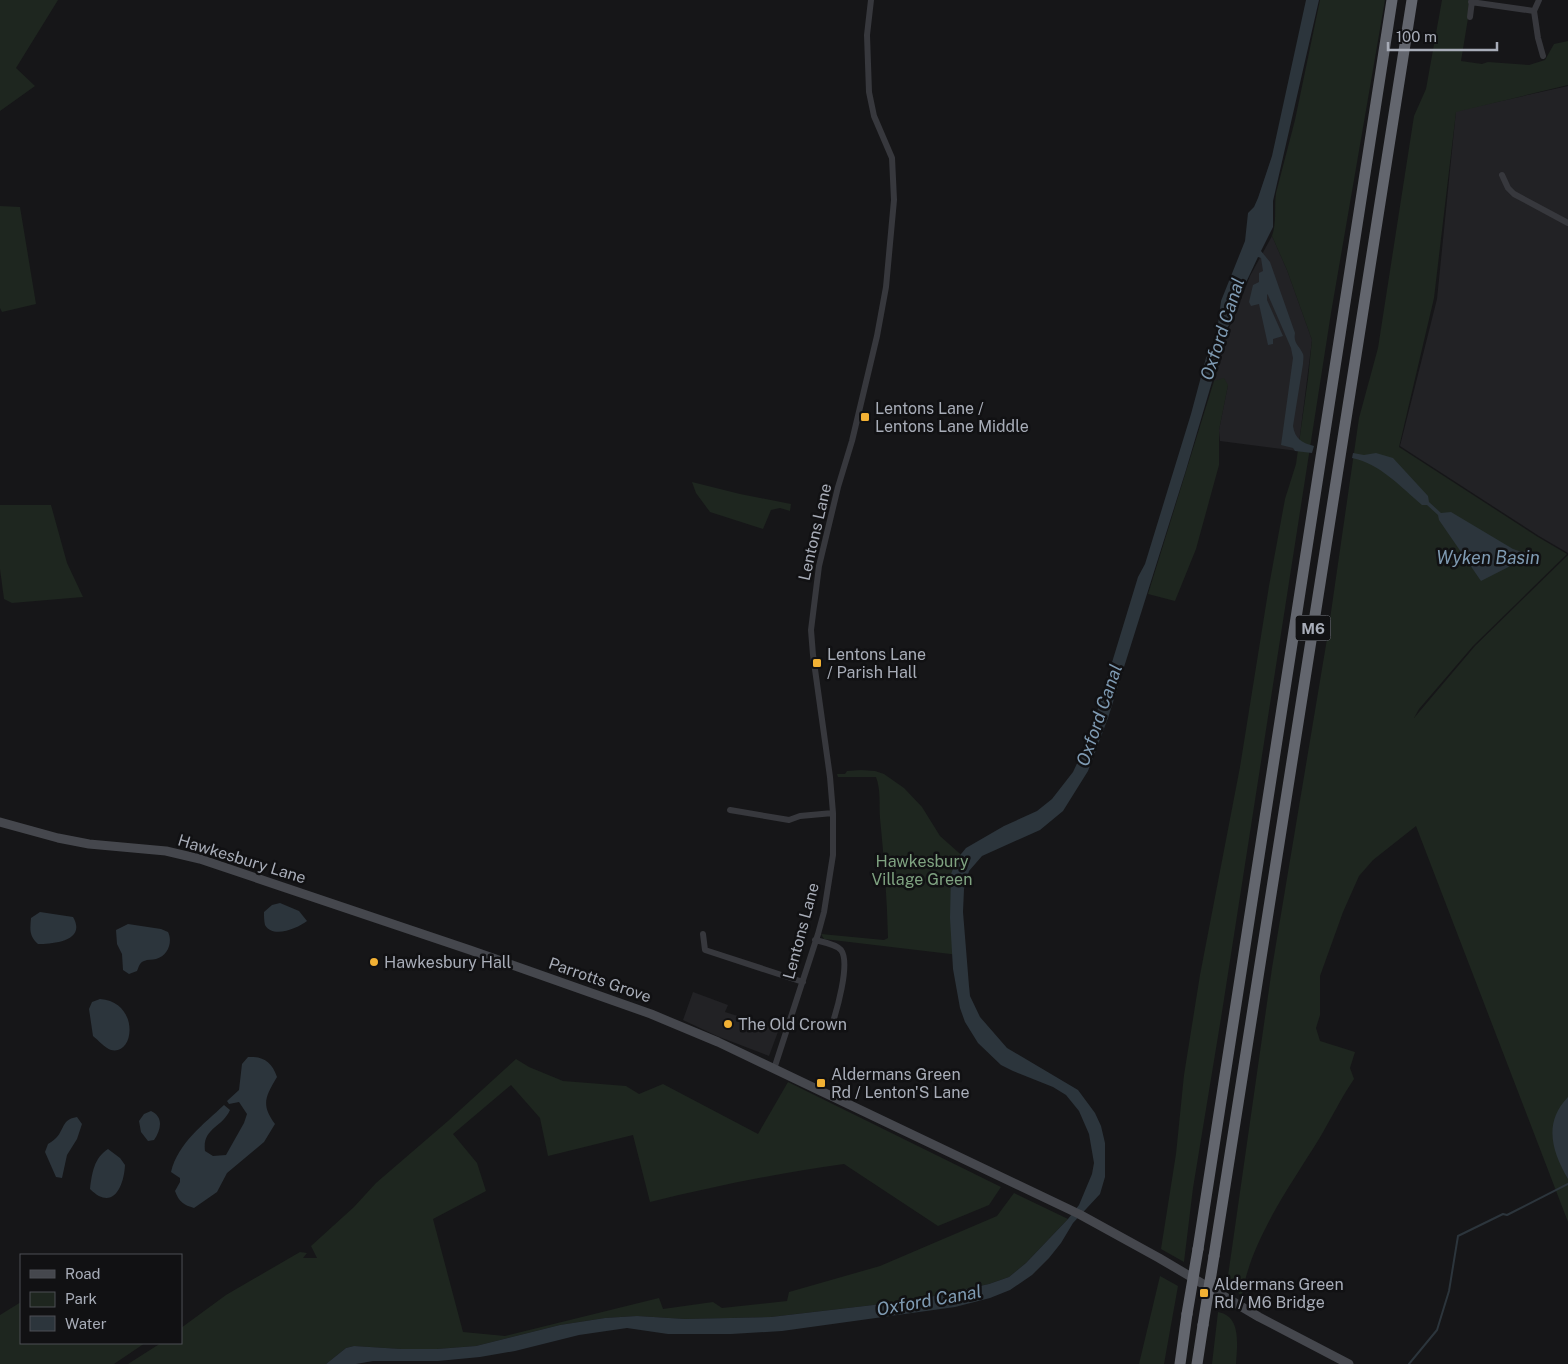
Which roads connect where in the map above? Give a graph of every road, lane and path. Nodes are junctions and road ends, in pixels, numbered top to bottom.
1 (871, 0) edge
2 (1392, 0) edge
3 (1412, 0) edge
4 (1539, 0) edge
5 (1472, 1) edge
6 (1534, 11) junction
7 (1470, 17) dead end
8 (1543, 56) dead end
9 (1502, 175) dead end
10 (1568, 223) edge
11 (733, 809) dead end
12 (833, 814) junction
13 (0, 822) edge
14 (703, 934) dead end
15 (816, 940) junction
16 (470, 950) joint
17 (803, 982) junction
18 (831, 1028) dead end
19 (774, 1069) junction
20 (1336, 1361) edge
21 (1180, 1364) edge
22 (1197, 1364) edge
23 (1349, 1364) edge

1 - 12 street, Lentons Lane
2 - 21 highway, M6, bridge
3 - 22 highway, M6, bridge
4 - 6 street
5 - 6 street
5 - 7 street
6 - 8 street
9 - 10 street
11 - 12 street
12 - 15 street, Lentons Lane
13 - 16 main road, Hawkesbury Lane
14 - 17 street
15 - 17 street, Lentons Lane
15 - 18 street
16 - 19 main road, Parrotts Grove
17 - 19 street, Lentons Lane
19 - 20 main road, Parrotts Grove
20 - 23 main road, Parrotts Grove

